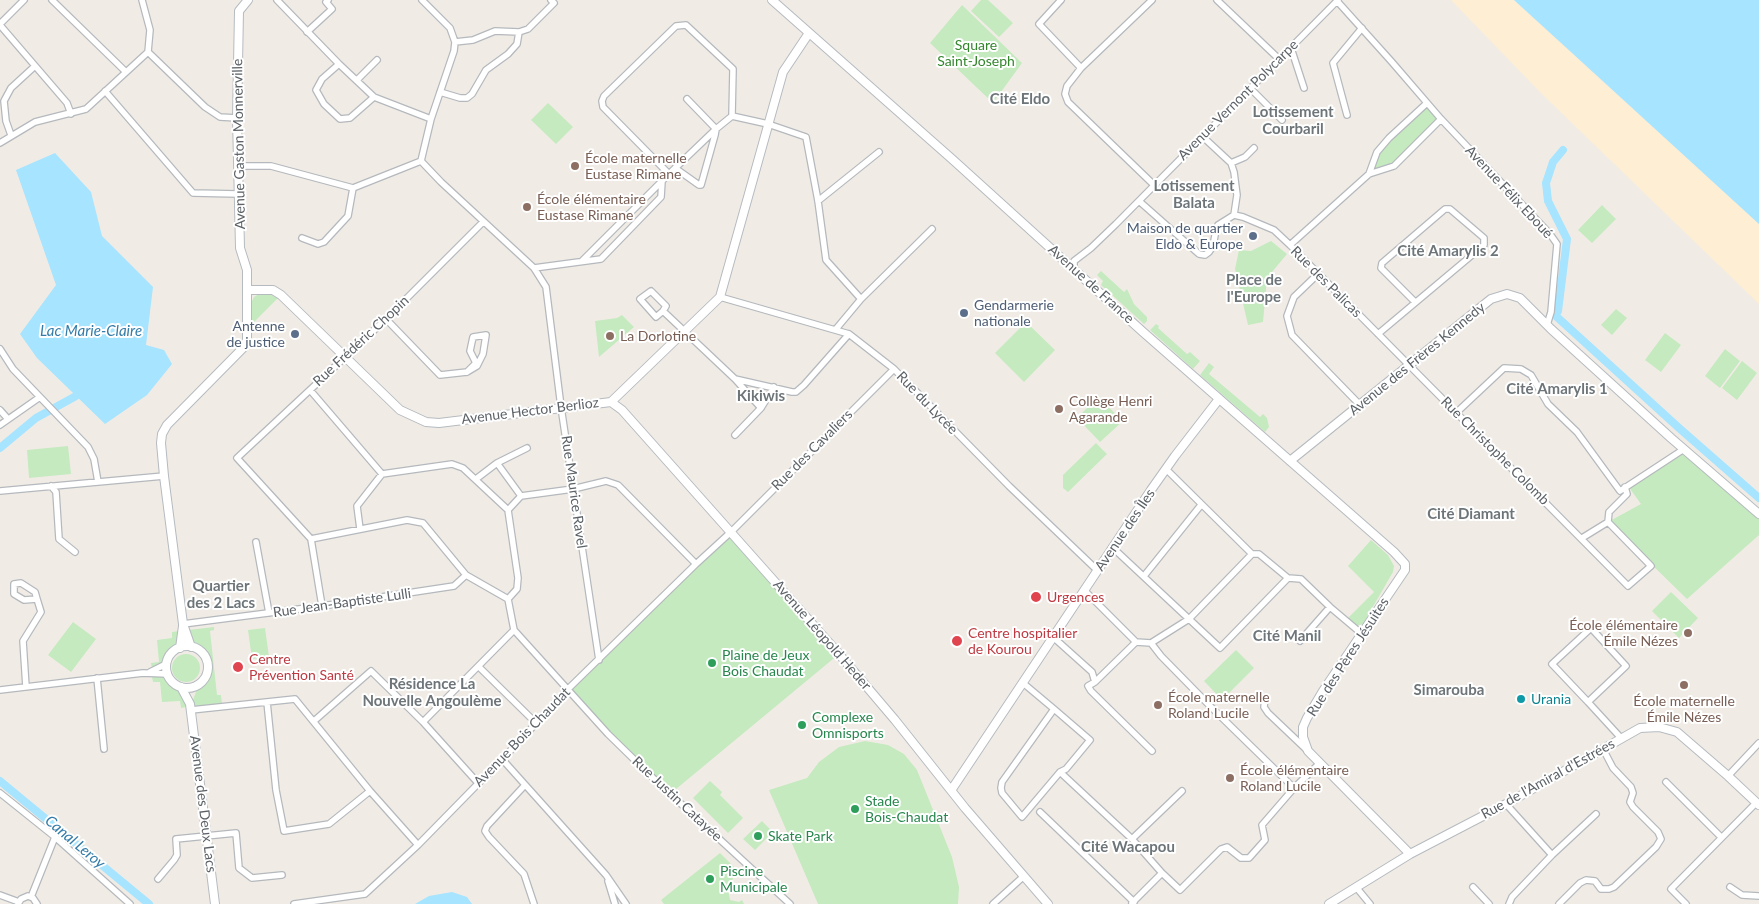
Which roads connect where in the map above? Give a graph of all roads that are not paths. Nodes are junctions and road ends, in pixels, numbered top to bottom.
1 (24, 0) edge
2 (52, 0) edge
3 (142, 0) edge
4 (248, 0) edge
5 (276, 0) edge
6 (328, 0) edge
7 (422, 0) edge
8 (772, 0) edge
9 (1061, 0) edge
10 (1152, 0) edge
11 (1218, 0) edge
12 (1326, 0) edge
13 (554, 1) edge
14 (1337, 1) edge
15 (1332, 7) junction
16 (0, 25) edge
17 (1362, 28) junction
18 (307, 32) junction
19 (519, 32) junction
20 (809, 33) junction
21 (455, 42) junction
22 (1291, 48) junction
23 (148, 52) junction
24 (1279, 59) junction
25 (377, 60) dead end
26 (339, 64) junction
27 (35, 66) junction
28 (1082, 68) junction
29 (126, 72) junction
30 (357, 80) junction
31 (1250, 88) junction
32 (1304, 88) dead end
33 (105, 91) junction
34 (440, 92) junction
35 (374, 97) junction
36 (687, 99) dead end
37 (1427, 103) junction
38 (71, 114) junction
39 (1347, 115) dead end
40 (732, 116) junction
41 (237, 118) junction
42 (431, 119) junction
43 (1441, 119) junction
44 (1282, 120) dead end
45 (768, 124) junction
46 (716, 129) junction
47 (11, 135) junction
48 (1202, 136) junction
49 (0, 143) edge
50 (1254, 148) dead end
51 (879, 152) dead end
52 (421, 161) junction
53 (1231, 163) junction
54 (238, 166) junction
55 (675, 168) junction
56 (669, 174) junction
57 (1369, 174) junction
58 (662, 181) junction
59 (1154, 185) junction
60 (353, 188) junction
61 (238, 194) junction
62 (818, 201) junction
63 (1139, 201) junction
64 (1234, 215) junction
65 (483, 222) junction
66 (932, 229) dead end
67 (302, 238) dead end
68 (1290, 245) junction
69 (582, 261) junction
70 (1070, 261) junction
71 (534, 268) junction
72 (1318, 274) junction
73 (247, 290) junction
74 (720, 297) junction
75 (860, 299) junction
76 (1415, 302) junction
77 (663, 311) junction
78 (386, 319) junction
79 (1547, 325) junction
80 (836, 330) junction
81 (684, 332) junction
82 (848, 334) junction
83 (1378, 334) junction
84 (0, 349) edge
85 (346, 356) junction
86 (1408, 364) junction
87 (894, 369) junction
88 (467, 372) junction
89 (735, 379) junction
90 (774, 387) junction
91 (310, 390) junction
92 (40, 397) junction
93 (1220, 399) junction
94 (611, 402) junction
95 (1360, 405) junction
96 (561, 407) junction
97 (761, 408) junction
98 (0, 410) edge
99 (1456, 413) junction
100 (8, 419) junction
101 (0, 425) edge
102 (735, 435) dead end
103 (527, 448) dead end
104 (1684, 449) junction
105 (1290, 461) junction
106 (497, 463) junction
107 (1166, 469) junction
108 (382, 474) junction
109 (164, 476) junction
110 (476, 479) junction
111 (98, 482) junction
112 (51, 486) junction
113 (573, 489) junction
114 (1623, 489) junction
115 (0, 491) edge
116 (521, 496) junction
117 (1201, 505) junction
118 (508, 510) junction
119 (1759, 514) edge
120 (1608, 522) junction
121 (360, 529) junction
122 (732, 531) junction
123 (1582, 538) junction
124 (310, 539) junction
125 (256, 542) dead end
126 (1112, 547) junction
127 (75, 552) dead end
128 (1252, 554) junction
129 (696, 564) junction
130 (1097, 570) junction
131 (1405, 570) joint
132 (466, 575) junction
133 (1144, 576) junction
134 (1288, 578) junction
135 (1084, 590) junction
136 (37, 599) dead end
137 (508, 599) junction
138 (322, 606) junction
139 (1330, 607) junction
140 (269, 613) junction
141 (1188, 619) junction
142 (183, 624) junction
143 (514, 630) junction
144 (1362, 634) junction
145 (1053, 637) junction
146 (1300, 641) dead end
147 (1136, 642) junction
148 (1151, 643) junction
149 (191, 647) junction
150 (180, 648) junction
151 (599, 660) junction
152 (166, 664) junction
153 (479, 667) junction
154 (149, 673) junction
155 (167, 674) junction
156 (97, 678) junction
157 (1095, 682) junction
158 (1023, 683) junction
159 (196, 686) junction
160 (182, 687) junction
161 (26, 688) junction
162 (0, 690) edge
163 (568, 690) junction
164 (1265, 698) dead end
165 (267, 702) junction
166 (1588, 702) junction
167 (191, 707) junction
168 (1054, 709) junction
169 (314, 721) junction
170 (424, 722) junction
171 (536, 723) junction
172 (1621, 738) junction
173 (1759, 743) edge
174 (104, 749) dead end
175 (1152, 750) dead end
176 (1603, 750) junction
177 (1308, 751) junction
178 (502, 759) junction
179 (1320, 763) junction
180 (1060, 772) junction
181 (1728, 776) junction
182 (1666, 782) dead end
183 (478, 783) junction
184 (525, 785) junction
185 (1294, 788) junction
186 (952, 789) junction
187 (370, 791) junction
188 (1182, 791) dead end
189 (0, 793) edge
190 (1506, 804) junction
191 (1757, 804) edge
192 (1040, 812) dead end
193 (1596, 814) dead end
194 (208, 836) junction
195 (55, 837) junction
196 (1721, 837) junction
197 (1132, 839) junction
198 (418, 845) junction
199 (1410, 854) junction
200 (1552, 855) junction
201 (1162, 873) junction
202 (606, 874) junction
203 (282, 875) dead end
204 (1024, 876) junction
205 (158, 879) dead end
206 (1473, 886) dead end
207 (1356, 887) junction
208 (1730, 887) dead end
209 (0, 895) edge
210 (1759, 896) edge
211 (31, 897) junction
212 (19, 903) edge
213 (1133, 903) edge
214 (37, 904) edge
215 (130, 904) edge
216 (215, 904) edge
217 (294, 904) edge
218 (534, 904) edge
219 (615, 904) edge
220 (626, 904) edge
221 (790, 904) edge
222 (993, 904) edge
223 (1048, 904) edge
224 (1329, 904) edge
225 (1370, 904) edge
226 (1489, 904) edge
227 (1509, 904) edge
228 (1559, 904) edge
229 (1686, 904) edge

1 - 16 street
2 - 29 street
3 - 23 street
4 - 41 street, Avenue Gaston Monnerville
5 - 18 street
6 - 18 street
7 - 21 street
8 - 20 street, Avenue de France
9 - 28 street
10 - 28 street
11 - 24 street
12 - 15 street
13 - 19 street
14 - 15 street, Avenue Vernont Polycarpe
14 - 17 street, Avenue Félix Eboué
15 - 22 street, Avenue Vernont Polycarpe
16 - 27 street
17 - 37 street, Avenue Félix Eboué
17 - 39 street
18 - 26 street
19 - 21 street
19 - 34 street
20 - 45 street
20 - 70 street, Avenue de France
21 - 34 street
22 - 24 street, Avenue Vernont Polycarpe
22 - 32 street
23 - 29 street
23 - 41 street
24 - 31 street, Avenue Vernont Polycarpe
25 - 30 street
26 - 30 street
26 - 35 street
27 - 38 street
27 - 47 street
28 - 59 street
29 - 33 street
30 - 35 street
31 - 44 street
31 - 48 street, Avenue Vernont Polycarpe
33 - 38 street
33 - 61 street
34 - 42 street
35 - 42 street
36 - 46 street
37 - 43 street, Avenue Félix Eboué
37 - 57 street
38 - 47 street
40 - 45 street
40 - 46 street
40 - 56 street
41 - 54 street, Avenue Gaston Monnerville
42 - 52 street
43 - 57 street
43 - 79 street, Avenue Félix Eboué
45 - 62 street
45 - 74 street
46 - 55 street
46 - 55 street
47 - 49 street
48 - 53 street
48 - 59 street, Avenue Vernont Polycarpe
50 - 53 street
51 - 62 street
52 - 60 street
52 - 65 street, Rue Maurice Ravel
53 - 64 street
54 - 60 street
54 - 61 street, Avenue Gaston Monnerville
55 - 56 street
56 - 58 street
57 - 68 street
58 - 69 street
58 - 69 street
59 - 63 street, Avenue Vernont Polycarpe
60 - 67 street
61 - 73 street, Avenue Gaston Monnerville
62 - 75 street
63 - 64 street
63 - 70 street, Avenue Vernont Polycarpe
64 - 68 street, Rue des Palicas
65 - 71 street, Rue Maurice Ravel
65 - 78 street, Rue Frédéric Chopin
66 - 75 street
68 - 72 street, Rue des Palicas
69 - 71 street
70 - 93 street, Avenue de France
71 - 96 street, Rue Maurice Ravel
72 - 83 street, Rue des Palicas
72 - 95 street
73 - 85 street, Avenue Hector Berlioz
73 - 109 street
74 - 80 street, Rue du Lycée
74 - 81 street, Avenue Hector Berlioz
75 - 80 street
76 - 76 street
76 - 83 street
77 - 77 street
77 - 81 street
78 - 85 street, Rue Frédéric Chopin
78 - 88 street
79 - 86 street, Avenue des Frères Kennedy
79 - 104 street
80 - 82 street, Rue du Lycée
81 - 89 street
81 - 94 street, Avenue Hector Berlioz
82 - 87 street, Rue du Lycée
82 - 90 street
83 - 86 street, Rue des Palicas
84 - 92 street
85 - 91 street, Rue Frédéric Chopin
85 - 96 street, Avenue Hector Berlioz
86 - 95 street, Avenue des Frères Kennedy
86 - 99 street, Rue Christophe Colomb
87 - 122 street, Rue des Cavaliers
87 - 130 street, Rue du Lycée
88 - 88 street
89 - 90 street
89 - 97 street
90 - 97 street
91 - 108 street
91 - 124 street, Rue Frédéric Chopin
92 - 100 street
92 - 111 street
93 - 105 street, Avenue de France
93 - 107 street, Avenue des Îles
94 - 96 street, Avenue Hector Berlioz
94 - 122 street, Avenue Léopold Heder
95 - 105 street, Avenue des Frères Kennedy
96 - 113 street, Rue Maurice Ravel
97 - 102 street
98 - 100 street
99 - 114 street
99 - 123 street, Rue Christophe Colomb
100 - 101 street
103 - 106 street
104 - 114 street
104 - 119 street
105 - 131 street, Avenue de France
106 - 110 street
106 - 116 street
107 - 117 street
107 - 126 street, Avenue des Îles
108 - 110 street
108 - 121 street
109 - 111 street
109 - 142 street
110 - 118 street
111 - 112 street
112 - 115 street
112 - 127 street
113 - 116 street
113 - 129 street
113 - 151 street, Rue Maurice Ravel
114 - 120 street
116 - 118 street
117 - 128 street
117 - 133 street
118 - 137 street
120 - 123 street
120 - 123 street, Rue Christophe Colomb
121 - 124 street
121 - 132 street
122 - 129 street, Avenue Bois Chaudat
122 - 186 street, Avenue Léopold Heder
124 - 138 street
125 - 140 street
126 - 130 street, Avenue des Îles
126 - 133 street
128 - 134 street
128 - 141 street
129 - 151 street, Avenue Bois Chaudat
130 - 135 street, Avenue des Îles
131 - 144 street, Rue des Pères Jésuites
132 - 137 street
132 - 138 street, Rue Jean-Baptiste Lulli
133 - 141 street
134 - 139 street
134 - 141 street
135 - 145 street, Avenue des Îles
135 - 147 street
136 - 161 street
137 - 143 street
138 - 140 street, Rue Jean-Baptiste Lulli
139 - 144 street
139 - 146 street
140 - 142 street, Rue Jean-Baptiste Lulli
141 - 148 street
142 - 149 street
142 - 150 street
143 - 153 street
143 - 163 street, Rue Justin Catayée
144 - 177 street, Rue des Pères Jésuites
145 - 157 street
145 - 158 street, Avenue des Îles
147 - 148 street
147 - 157 street
148 - 185 street
149 - 150 street
149 - 159 street
150 - 152 street
151 - 163 street, Avenue Bois Chaudat
152 - 154 street
152 - 155 street
153 - 170 street
153 - 171 street
154 - 155 street
154 - 156 street
155 - 160 street
156 - 161 street
156 - 174 street
157 - 175 street
158 - 168 street
158 - 186 street, Avenue des Îles
159 - 160 street
159 - 167 street, Avenue des Deux Lacs
160 - 167 street, Avenue des Deux Lacs
161 - 162 street
163 - 171 street, Avenue Bois Chaudat
163 - 221 street, Rue Justin Catayée
164 - 177 street
165 - 167 street
165 - 169 street
165 - 187 street
166 - 166 street
166 - 172 street
167 - 194 street, Avenue des Deux Lacs
168 - 180 street
168 - 180 street
169 - 170 street
169 - 187 street
170 - 183 street
171 - 178 street, Avenue Bois Chaudat
172 - 176 street, Rue de l'Amiral d'Estrées
172 - 181 street, Rue de l'Amiral d'Estrées
173 - 181 street
176 - 190 street, Rue de l'Amiral d'Estrées
176 - 228 street
177 - 179 street
178 - 183 street, Avenue Bois Chaudat
178 - 184 street
179 - 185 street
179 - 199 street
180 - 197 street
181 - 191 street, Rue de l'Amiral d'Estrées
182 - 196 street
183 - 198 street, Avenue Bois Chaudat
184 - 202 street
184 - 218 street
185 - 201 street
186 - 204 street, Avenue Léopold Heder
187 - 198 street
188 - 197 street
189 - 195 street
190 - 199 street, Rue de l'Amiral d'Estrées
190 - 200 street
191 - 196 street
192 - 213 street
193 - 200 street
194 - 203 street
194 - 205 street
194 - 216 street, Avenue des Deux Lacs
195 - 211 street
195 - 215 street
196 - 229 street
197 - 201 street
198 - 217 street, Avenue Bois Chaudat
199 - 207 street, Rue de l'Amiral d'Estrées
200 - 227 street
201 - 213 street
202 - 219 street
202 - 220 street
204 - 222 street
204 - 223 street, Avenue Léopold Heder
206 - 226 street
207 - 224 street, Rue de l'Amiral d'Estrées
207 - 225 street
208 - 210 street
209 - 212 street
211 - 212 street
211 - 214 street

